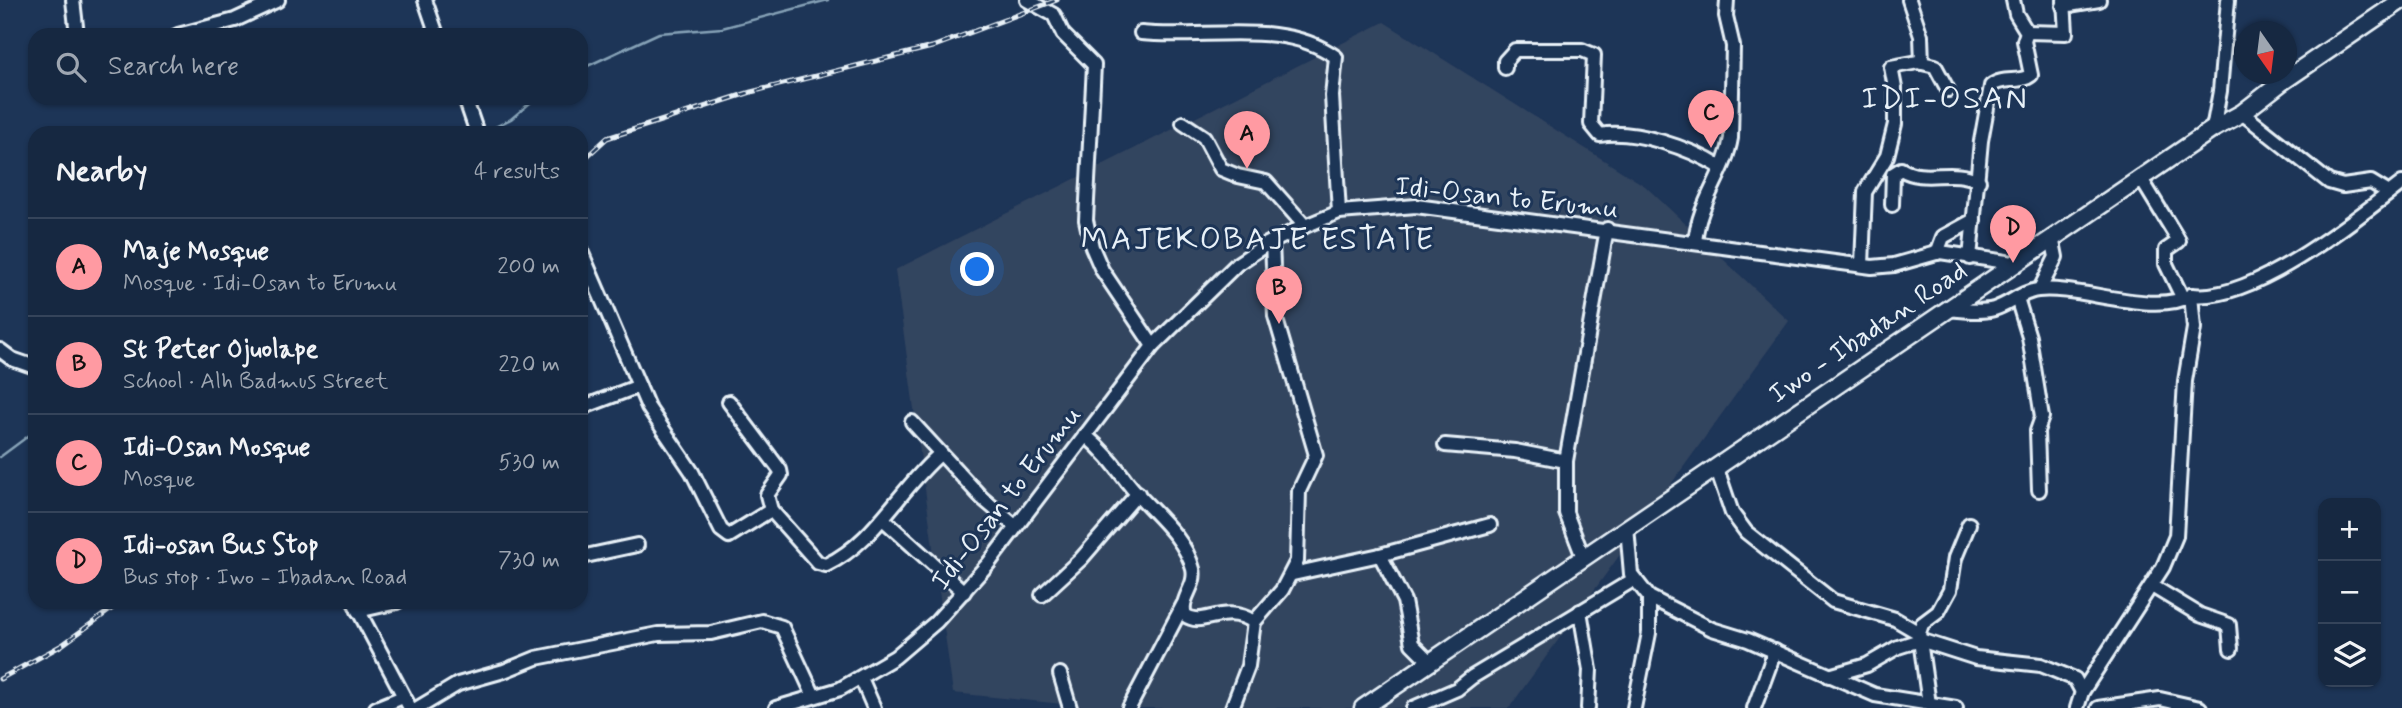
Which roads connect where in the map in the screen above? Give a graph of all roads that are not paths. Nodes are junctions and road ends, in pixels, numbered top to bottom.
1 (73, 0) edge
2 (278, 0) edge
3 (425, 0) edge
4 (1027, 0) edge
5 (1727, 0) edge
6 (1909, 0) edge
7 (2013, 0) edge
8 (2099, 0) edge
9 (2228, 0) edge
10 (2402, 0) edge
11 (2064, 3) edge
12 (76, 28) edge
13 (205, 28) edge
14 (435, 28) edge
15 (1141, 33) dead end
16 (2026, 33) junction
17 (1922, 63) junction
18 (1505, 68) dead end
19 (1948, 90) dead end
20 (468, 105) edge
21 (2242, 113) junction
22 (1183, 123) dead end
23 (475, 126) edge
24 (2213, 128) junction
25 (1720, 167) junction
26 (2140, 177) junction
27 (1979, 181) junction
28 (2402, 183) edge
29 (2389, 193) junction
30 (1892, 205) dead end
31 (1339, 212) junction
32 (1974, 220) junction
33 (1305, 226) junction
34 (1606, 229) junction
35 (2052, 237) junction
36 (1272, 242) junction
37 (1695, 242) junction
38 (1937, 253) junction
39 (1970, 258) junction
40 (2013, 263) junction
41 (1862, 265) junction
42 (588, 267) edge
43 (2040, 289) junction
44 (2187, 297) junction
45 (2017, 298) junction
46 (1946, 309) junction
47 (1153, 346) junction
48 (0, 350) edge
49 (28, 365) edge
50 (639, 386) junction
51 (729, 402) dead end
52 (588, 405) edge
53 (912, 422) dead end
54 (1085, 435) junction
55 (1445, 444) dead end
56 (940, 454) junction
57 (1566, 461) junction
58 (1716, 466) junction
59 (2039, 490) dead end
60 (1138, 493) junction
61 (771, 510) junction
62 (883, 519) junction
63 (1969, 524) dead end
64 (1490, 525) dead end
65 (1016, 526) junction
66 (1627, 527) junction
67 (637, 545) dead end
68 (1380, 555) junction
69 (588, 556) edge
70 (1583, 557) junction
71 (1293, 574) junction
72 (1633, 580) junction
73 (2152, 586) junction
74 (964, 592) junction
75 (1042, 596) dead end
76 (1649, 597) junction
77 (1182, 605) junction
78 (357, 609) edge
79 (1580, 611) junction
80 (1254, 622) junction
81 (1919, 636) junction
82 (2231, 649) dead end
83 (1775, 651) junction
84 (1431, 663) junction
85 (1060, 674) dead end
86 (1829, 676) junction
87 (861, 678) junction
88 (2075, 679) junction
89 (2091, 679) junction
90 (2082, 692) junction
91 (814, 696) junction
92 (407, 703) edge
93 (1929, 704) junction
94 (376, 708) edge
95 (418, 708) edge
96 (776, 708) edge
97 (874, 708) edge
98 (1069, 708) edge
99 (1129, 708) edge
100 (1232, 708) edge
101 (1363, 708) edge
102 (1413, 708) edge
103 (1588, 708) edge
104 (1634, 708) edge
105 (1754, 708) edge
106 (1956, 708) edge
107 (2077, 708) edge
108 (2098, 708) edge
109 (2200, 708) edge

1 - 12 street
2 - 13 street
3 - 14 street
4 - 47 street
5 - 25 street
6 - 17 street
7 - 16 street
8 - 11 street
9 - 24 street
10 - 21 main road, Iwo - Ibadan Road
11 - 16 street
15 - 31 street
16 - 27 street
17 - 19 street
17 - 41 street
18 - 25 street
20 - 23 street
21 - 24 main road, Iwo - Ibadan Road
21 - 29 street
22 - 33 street
24 - 26 main road, Iwo - Ibadan Road
25 - 37 street
26 - 35 main road, Iwo - Ibadan Road
26 - 44 street
27 - 30 street
27 - 32 street
28 - 29 street
29 - 44 street
31 - 33 street, Idi-Osan to Erumu
31 - 34 street, Idi-Osan to Erumu
32 - 38 street
32 - 39 street
33 - 36 street, Idi-Osan to Erumu
34 - 37 street, Idi-Osan to Erumu
34 - 57 street
35 - 40 main road, Iwo - Ibadan Road
35 - 43 street
36 - 47 street, Idi-Osan to Erumu
36 - 71 street
37 - 41 street, Idi-Osan to Erumu
38 - 39 street, Idi-Osan to Erumu
38 - 41 street, Idi-Osan to Erumu
39 - 40 street, Idi-Osan to Erumu
40 - 46 main road, Iwo - Ibadan Road
42 - 50 street
43 - 44 street
43 - 45 street
44 - 73 street
45 - 46 street
45 - 59 street
46 - 58 main road, Iwo - Ibadan Road
47 - 54 street, Idi-Osan to Erumu
48 - 49 street
50 - 52 street
50 - 61 street
51 - 61 street
53 - 56 street
54 - 60 street
54 - 65 street, Idi-Osan to Erumu
55 - 57 street
56 - 62 street
56 - 65 street
57 - 70 street
58 - 66 main road, Iwo - Ibadan Road
58 - 81 street
60 - 75 street
60 - 77 street
61 - 62 street
62 - 74 street
63 - 81 street
64 - 68 street
65 - 74 street, Idi-Osan to Erumu
66 - 70 main road, Iwo - Ibadan Road
66 - 72 street
67 - 69 street
68 - 71 street
68 - 84 street
70 - 84 main road, Iwo - Ibadan Road
71 - 80 street
72 - 76 street
72 - 79 street
73 - 82 street
73 - 89 street
74 - 87 street, Idi-Osan to Erumu
76 - 83 street
76 - 104 street
77 - 80 street
77 - 99 street
78 - 92 street
79 - 102 street
79 - 103 street
80 - 100 street
81 - 86 street
81 - 88 street
81 - 93 street
83 - 86 street
83 - 105 street
84 - 101 main road, Iwo - Ibadan Road
85 - 98 street
86 - 93 street
87 - 91 street, Idi-Osan to Erumu
87 - 97 street
88 - 89 street
88 - 90 street
89 - 90 street
90 - 107 street
91 - 95 street
91 - 96 street, Idi-Osan to Erumu
92 - 94 street
93 - 106 street
108 - 109 street

